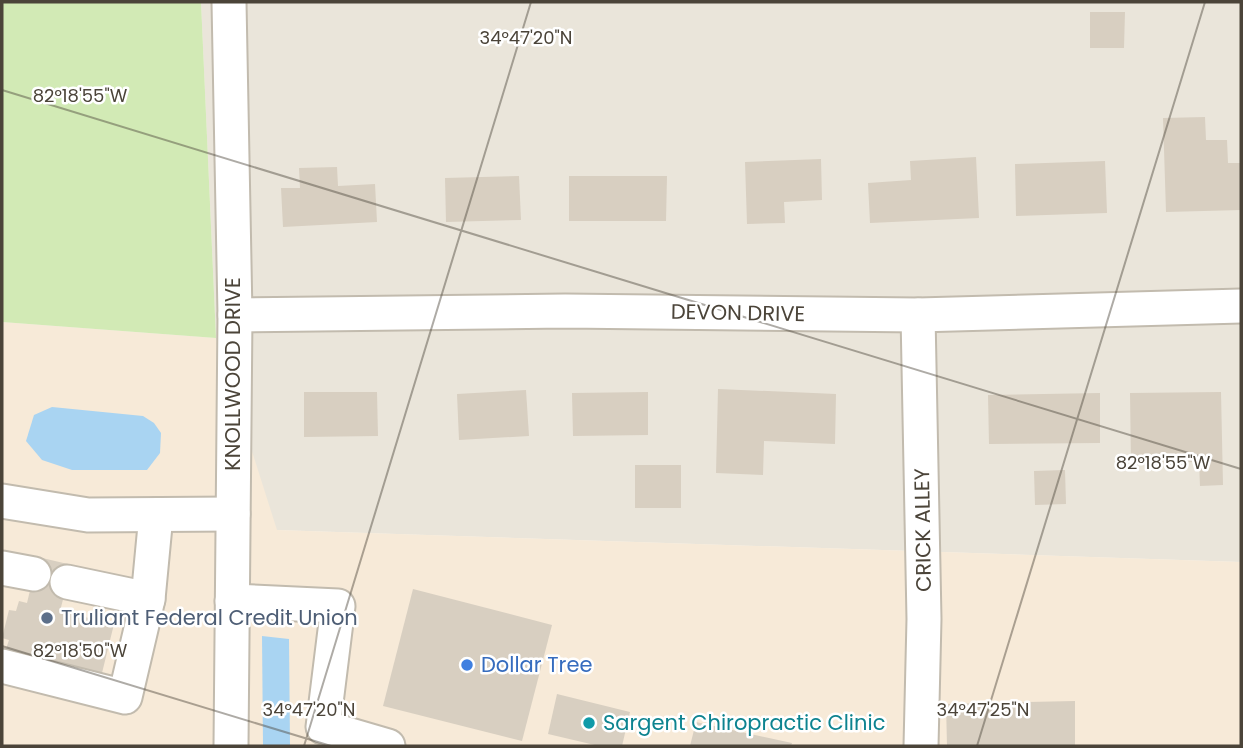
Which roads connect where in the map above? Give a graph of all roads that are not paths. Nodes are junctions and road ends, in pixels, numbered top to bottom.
1 (229, 2) edge
2 (1241, 306) edge
3 (235, 315) junction
4 (918, 315) junction
5 (4, 512) edge
6 (156, 514) junction
7 (233, 514) junction
8 (2, 568) edge
9 (34, 575) dead end
10 (67, 582) dead end
11 (148, 599) junction
12 (232, 601) junction
13 (2, 666) edge
14 (231, 746) edge
15 (388, 746) edge
16 (921, 746) edge

1 - 3 street, KNOLLWOOD DRIVE
2 - 4 street, DEVON DRIVE
3 - 4 street, DEVON DRIVE
3 - 7 street, KNOLLWOOD DRIVE
4 - 16 street, CRICK ALLEY
5 - 6 street
6 - 7 street
6 - 11 street
7 - 12 street, KNOLLWOOD DRIVE
8 - 9 street
10 - 11 street
11 - 13 street
12 - 14 street, KNOLLWOOD DRIVE
12 - 15 street

